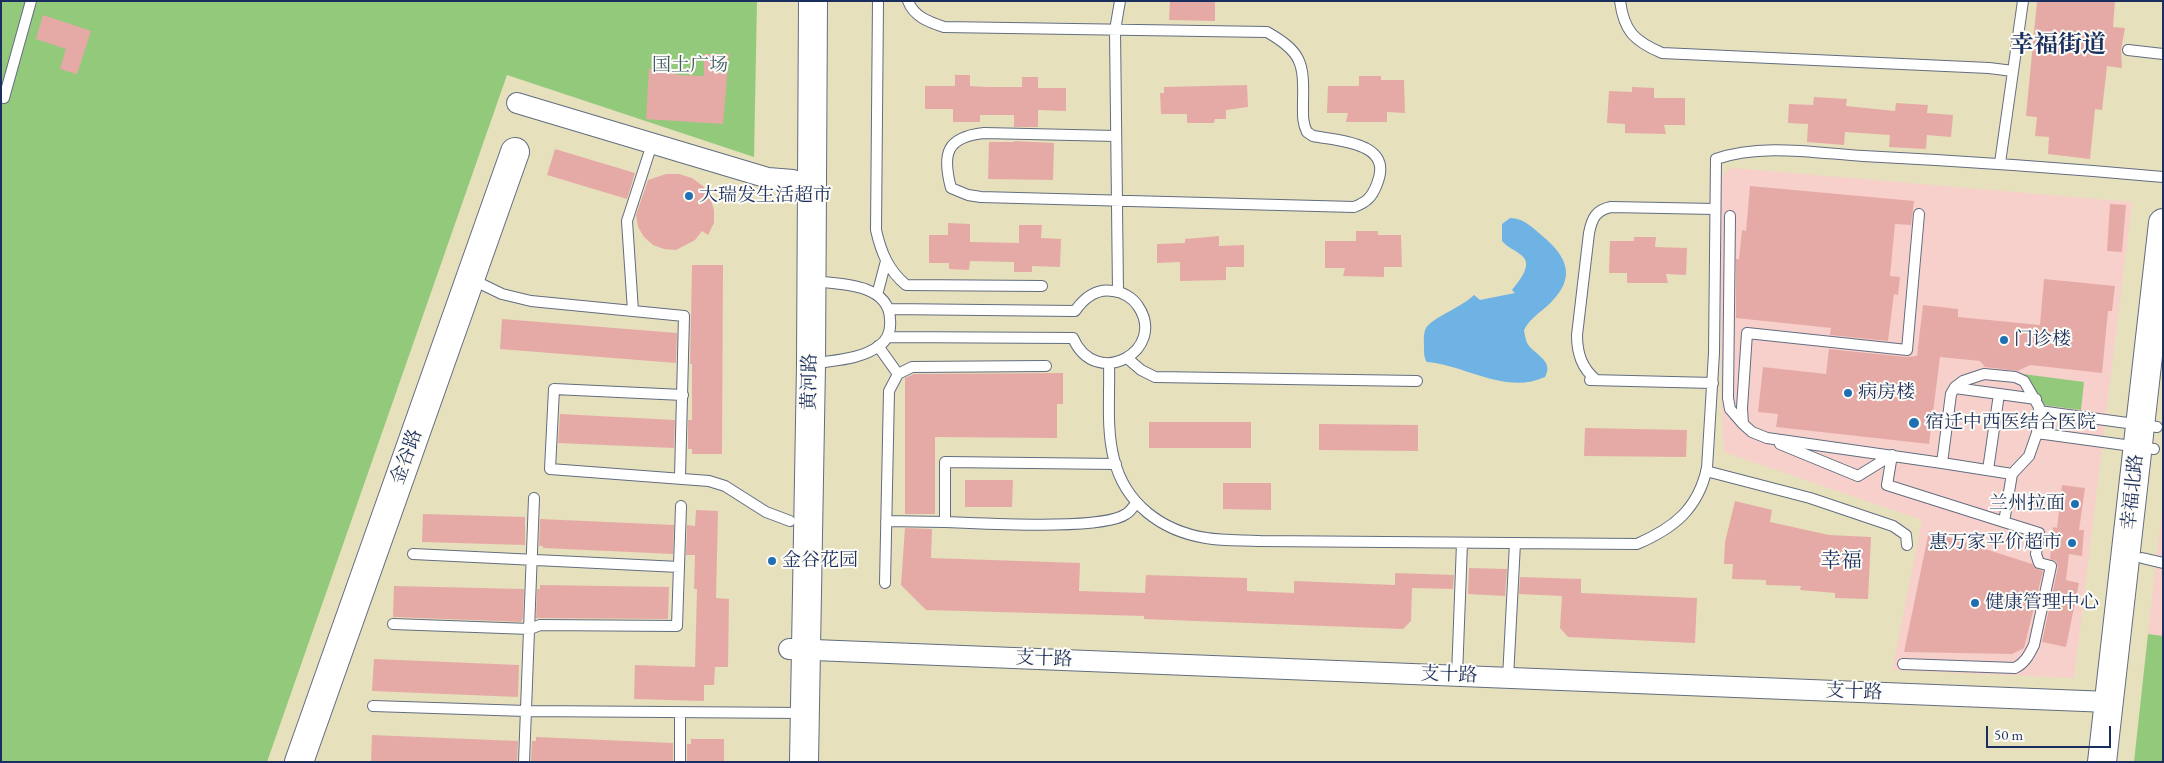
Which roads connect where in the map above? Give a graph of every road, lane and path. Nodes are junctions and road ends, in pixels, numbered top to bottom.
1 (31, 1) edge
2 (796, 1) edge
3 (813, 1) edge
4 (878, 1) edge
5 (908, 1) edge
6 (1120, 1) edge
7 (1620, 1) edge
8 (2023, 1) edge
9 (1115, 30) junction
10 (2128, 50) dead end
11 (2163, 54) edge
12 (2013, 71) junction
13 (4, 98) dead end
14 (517, 103) dead end
15 (1116, 136) junction
16 (652, 144) junction
17 (515, 152) dead end
18 (2000, 163) junction
19 (2163, 177) edge
20 (793, 180) junction
21 (1117, 201) junction
22 (1715, 209) junction
23 (1919, 214) dead end
24 (1730, 216) dead end
25 (2163, 223) edge
26 (886, 261) junction
27 (470, 279) junction
28 (810, 281) junction
29 (1042, 286) dead end
30 (1118, 292) junction
31 (877, 295) junction
32 (889, 309) junction
33 (633, 311) junction
34 (887, 337) junction
35 (878, 346) junction
36 (1127, 358) junction
37 (811, 364) junction
38 (1109, 364) junction
39 (1046, 366) dead end
40 (898, 374) junction
41 (2163, 376) edge
42 (1417, 381) dead end
43 (1712, 383) junction
44 (1955, 388) junction
45 (1999, 394) junction
46 (683, 395) junction
47 (2036, 399) junction
48 (2039, 411) junction
49 (1743, 424) junction
50 (2037, 433) junction
51 (2147, 437) junction
52 (1767, 438) junction
53 (1892, 455) junction
54 (1942, 463) junction
55 (1116, 464) junction
56 (1988, 470) junction
57 (1706, 471) junction
58 (2012, 474) junction
59 (680, 477) junction
60 (534, 498) dead end
61 (1136, 503) junction
62 (681, 506) dead end
63 (790, 521) junction
64 (886, 521) junction
65 (945, 522) junction
66 (2004, 522) junction
67 (1462, 543) junction
68 (1515, 543) junction
69 (1907, 545) dead end
70 (413, 554) dead end
71 (532, 560) junction
72 (2152, 560) edge
73 (679, 567) junction
74 (885, 583) dead end
75 (392, 624) dead end
76 (530, 629) junction
77 (797, 649) junction
78 (1903, 664) dead end
79 (1457, 676) junction
80 (1508, 678) junction
81 (2109, 702) junction
82 (372, 706) dead end
83 (526, 711) junction
84 (680, 712) junction
85 (796, 713) junction
86 (298, 762) edge
87 (524, 762) edge
88 (680, 762) edge
89 (788, 762) edge
90 (804, 762) edge
91 (2102, 762) edge
92 (2120, 762) edge

1 - 13 lane
2 - 20 main road, 黄河路
3 - 28 main road, 黄河路
4 - 26 lane
5 - 9 lane
6 - 9 lane
7 - 12 lane
8 - 12 lane
9 - 15 lane
9 - 21 lane
10 - 11 lane
12 - 18 lane
14 - 16 street
15 - 21 lane
15 - 21 lane
16 - 20 street
16 - 33 lane
17 - 27 main road, 金谷路
18 - 19 lane
18 - 22 lane
20 - 63 main road, 黄河路
21 - 30 lane
22 - 43 lane
22 - 43 lane
23 - 49 lane
24 - 49 lane
25 - 51 main road, 幸福北路
26 - 29 lane
26 - 31 lane
27 - 33 lane
27 - 86 main road, 金谷路
28 - 31 lane
28 - 37 main road, 黄河路
30 - 32 lane
30 - 36 lane
31 - 32 lane
32 - 34 lane
33 - 46 lane
34 - 35 lane
34 - 38 lane
35 - 37 lane
35 - 40 lane
36 - 38 lane
36 - 42 lane
37 - 77 main road, 黄河路
38 - 55 lane
39 - 40 lane
40 - 64 lane
41 - 51 main road, 幸福北路
43 - 57 lane
44 - 45 lane
44 - 47 lane
44 - 54 lane
45 - 47 lane
45 - 56 lane
46 - 59 lane
46 - 59 lane
47 - 48 lane
48 - 50 lane
48 - 51 lane
49 - 52 lane
50 - 51 lane
50 - 58 lane
51 - 72 main road, 幸福北路
51 - 81 main road, 幸福北路
52 - 53 lane
52 - 53 lane
53 - 54 lane
53 - 66 lane
54 - 56 lane
55 - 61 lane
55 - 65 lane
56 - 58 lane
57 - 68 lane
57 - 69 lane
58 - 66 lane
59 - 63 lane
60 - 71 lane
61 - 65 lane
61 - 67 lane
62 - 73 lane
63 - 77 main road, 黄河路
64 - 65 lane
64 - 74 lane
66 - 78 lane
67 - 68 lane
67 - 79 lane
68 - 80 lane
70 - 71 lane
71 - 73 lane
71 - 76 lane
72 - 92 main road, 幸福北路
73 - 76 lane
75 - 76 lane
76 - 83 lane
77 - 79 street, 支十路
77 - 85 main road, 黄河路
79 - 80 street, 支十路
80 - 81 street, 支十路
81 - 91 main road, 幸福北路
82 - 83 lane
83 - 84 lane
83 - 87 lane
84 - 85 lane
84 - 88 lane
85 - 89 main road, 黄河路
85 - 90 main road, 黄河路

